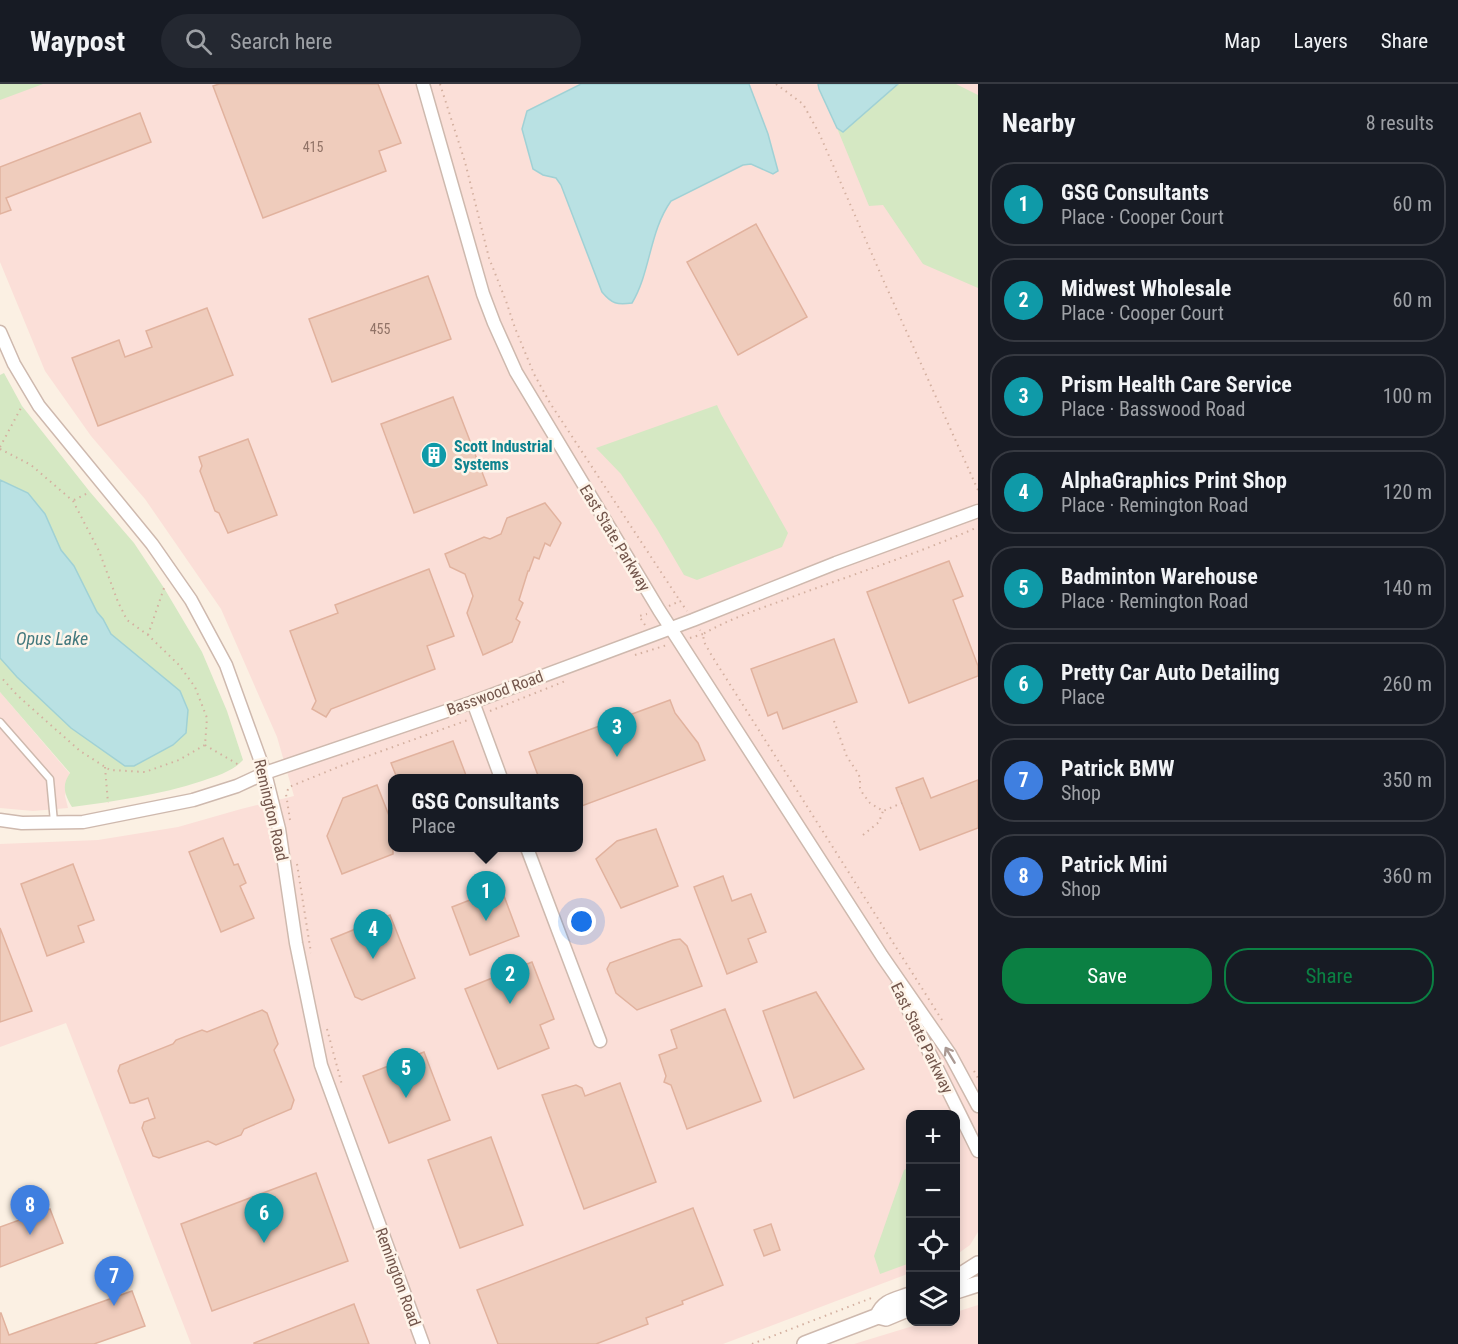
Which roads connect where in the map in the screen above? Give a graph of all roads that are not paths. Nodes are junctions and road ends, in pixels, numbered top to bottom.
1 (423, 84) edge
2 (0, 332) edge
3 (3, 349) edge
4 (978, 510) edge
5 (670, 629) junction
6 (473, 702) junction
7 (0, 722) edge
8 (264, 773) junction
9 (500, 774) edge
10 (0, 820) edge
11 (54, 822) junction
12 (529, 852) edge
13 (882, 956) junction
14 (600, 1041) dead end
15 (978, 1106) edge
16 (978, 1151) edge
17 (978, 1264) edge
18 (960, 1275) edge
19 (978, 1284) edge
20 (960, 1290) edge
21 (906, 1296) edge
22 (906, 1310) edge
23 (878, 1316) junction
24 (423, 1344) edge
25 (805, 1344) edge

1 - 5 street, East State Parkway
2 - 3 street, Remington Road
3 - 8 street, Remington Road
4 - 5 street, Basswood Road
5 - 6 street, Basswood Road
5 - 13 street, East State Parkway
6 - 8 street, Basswood Road
6 - 9 street
7 - 11 lane
8 - 11 street, Basswood Road
8 - 24 street, Remington Road
10 - 11 street, Basswood Road
12 - 14 street
15 -> 13 street, East State Parkway
13 - 16 street, East State Parkway
17 - 18 street
19 - 20 street
21 - 23 street
22 - 23 street
23 - 25 street

